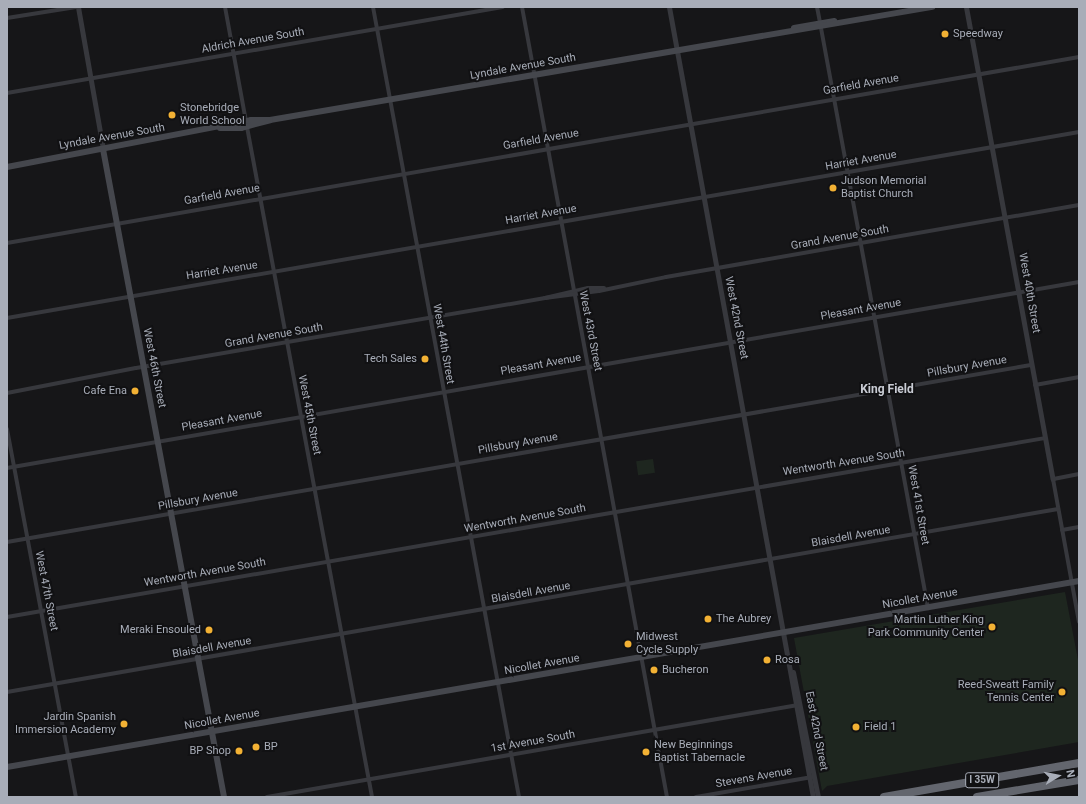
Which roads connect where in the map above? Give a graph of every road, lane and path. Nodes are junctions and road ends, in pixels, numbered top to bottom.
1 (77, 7) edge
2 (225, 7) edge
3 (373, 7) edge
4 (503, 7) edge
5 (522, 7) edge
6 (669, 7) edge
7 (817, 7) edge
8 (932, 7) edge
9 (966, 7) edge
10 (7, 18) edge
11 (820, 26) junction
12 (377, 28) junction
13 (676, 51) junction
14 (234, 54) junction
15 (1079, 57) edge
16 (978, 74) junction
17 (533, 75) junction
18 (90, 78) junction
19 (7, 93) edge
20 (834, 99) junction
21 (390, 100) junction
22 (246, 124) junction
23 (690, 124) junction
24 (1079, 132) edge
25 (992, 147) junction
26 (103, 149) junction
27 (546, 149) junction
28 (7, 167) edge
29 (403, 172) junction
30 (847, 172) junction
31 (704, 196) junction
32 (260, 197) junction
33 (1079, 205) edge
34 (1005, 218) junction
35 (560, 221) junction
36 (116, 222) junction
37 (7, 243) edge
38 (860, 245) junction
39 (416, 246) junction
40 (717, 269) junction
41 (273, 271) junction
42 (1079, 282) edge
43 (1018, 292) junction
44 (573, 293) junction
45 (130, 295) junction
46 (874, 317) junction
47 (7, 318) edge
48 (429, 318) junction
49 (730, 341) junction
50 (286, 342) junction
51 (1032, 365) junction
52 (144, 367) junction
53 (587, 367) junction
54 (1079, 377) edge
55 (1035, 385) junction
56 (887, 390) junction
57 (443, 391) junction
58 (7, 393) edge
59 (744, 414) junction
60 (300, 416) junction
61 (7, 429) edge
62 (1045, 438) junction
63 (601, 439) junction
64 (158, 440) junction
65 (901, 462) junction
66 (456, 464) junction
67 (14, 466) junction
68 (7, 468) edge
69 (1079, 474) edge
70 (1053, 479) junction
71 (756, 486) junction
72 (314, 489) junction
73 (1058, 509) junction
74 (614, 512) junction
75 (171, 514) junction
76 (1079, 527) edge
77 (1062, 530) junction
78 (914, 535) junction
79 (470, 537) junction
80 (27, 539) junction
81 (7, 542) edge
82 (770, 560) junction
83 (328, 562) junction
84 (1079, 581) edge
85 (1072, 582) junction
86 (628, 585) junction
87 (184, 586) junction
88 (928, 608) junction
89 (484, 610) junction
90 (41, 611) junction
91 (7, 617) edge
92 (1079, 622) edge
93 (785, 632) junction
94 (341, 635) junction
95 (642, 658) junction
96 (198, 659) junction
97 (498, 683) junction
98 (55, 684) junction
99 (7, 692) edge
100 (799, 705) junction
101 (355, 707) junction
102 (655, 730) junction
103 (212, 732) junction
104 (511, 755) junction
105 (68, 756) junction
106 (1079, 763) edge
107 (7, 767) edge
108 (812, 777) junction
109 (368, 780) junction
110 (1079, 780) edge
111 (815, 795) edge
112 (76, 797) edge
113 (224, 797) edge
114 (267, 797) edge
115 (372, 797) edge
116 (519, 797) edge
117 (667, 797) edge
118 (696, 797) edge
119 (884, 797) edge
120 (977, 797) edge

1 - 10 street
1 - 18 street, West 46th Street
2 - 14 street, West 45th Street
3 - 12 street, West 44th Street
4 - 12 street, Aldrich Avenue South
5 - 17 street, West 43rd Street
6 - 13 street, West 42nd Street
7 - 11 street, West 41st Street
8 - 11 main road, Lyndale Avenue South
9 - 16 street, West 40th Street
11 - 13 main road, Lyndale Avenue South
11 - 20 street, West 41st Street
12 - 14 street, Aldrich Avenue South
12 - 21 street, West 44th Street
13 - 17 main road, Lyndale Avenue South
13 - 23 street, West 42nd Street
14 - 18 street, Aldrich Avenue South
14 - 22 street, West 45th Street
15 - 16 street, Garfield Avenue
16 - 20 street, Garfield Avenue
16 - 25 street, West 40th Street
17 - 21 main road, Lyndale Avenue South
17 - 27 street, West 43rd Street
18 - 19 street, Aldrich Avenue South
18 - 26 street, West 46th Street
20 - 23 street, Garfield Avenue
20 - 30 street, West 41st Street
21 - 22 main road, Lyndale Avenue South
21 - 29 street, West 44th Street
22 - 26 main road, Lyndale Avenue South
22 - 32 street, West 45th Street
23 - 27 street, Garfield Avenue
23 - 31 street, West 42nd Street
24 - 25 street, Harriet Avenue
25 - 30 street, Harriet Avenue
25 - 34 street, West 40th Street
26 - 28 main road, Lyndale Avenue South
26 - 36 main road, West 46th Street
27 - 29 street, Garfield Avenue
27 - 35 street, West 43rd Street
29 - 32 street, Garfield Avenue
29 - 39 street, West 44th Street
30 - 31 street, Harriet Avenue
30 - 38 street, West 41st Street
31 - 35 street, Harriet Avenue
31 - 40 street, West 42nd Street
32 - 36 street, Garfield Avenue
32 - 41 street, West 45th Street
33 - 34 street, Grand Avenue South
34 - 38 street, Grand Avenue South
34 - 43 street, West 40th Street
35 - 39 street, Harriet Avenue
35 - 44 street, West 43rd Street
36 - 37 street, Garfield Avenue
36 - 45 main road, West 46th Street
38 - 40 street, Grand Avenue South
38 - 46 street, West 41st Street
39 - 41 street, Harriet Avenue
39 - 48 street, West 44th Street
40 - 44 street, Grand Avenue South
40 - 49 street, West 42nd Street
41 - 45 street, Harriet Avenue
41 - 50 street, West 45th Street
42 - 43 street, Pleasant Avenue
43 - 46 street, Pleasant Avenue
43 - 51 street, West 40th Street
44 - 48 street, Grand Avenue South
44 - 53 street, West 43rd Street
45 - 47 street, Harriet Avenue
45 - 52 main road, West 46th Street
46 - 49 street, Pleasant Avenue
46 - 56 street, West 41st Street
48 - 50 street, Grand Avenue South
48 - 57 street, West 44th Street
49 - 53 street, Pleasant Avenue
49 - 59 street, West 42nd Street
50 - 52 street, Grand Avenue South
50 - 60 street, West 45th Street
51 - 55 street, West 40th Street
51 - 56 street, Pillsbury Avenue
52 - 58 street, Grand Avenue South
52 - 64 main road, West 46th Street
53 - 57 street, Pleasant Avenue
53 - 63 street, West 43rd Street
54 - 55 street
55 - 62 street, West 40th Street
56 - 59 street, Pillsbury Avenue
56 - 65 street, West 41st Street
57 - 60 street, Pleasant Avenue
57 - 66 street, West 44th Street
59 - 63 street, Pillsbury Avenue
59 - 71 street, West 42nd Street
60 - 64 street, Pleasant Avenue
60 - 72 street, West 45th Street
61 - 67 street, West 47th Street
62 - 65 street, Wentworth Avenue South
62 - 70 street, West 40th Street
63 - 66 street, Pillsbury Avenue
63 - 74 street, West 43rd Street
64 - 67 street, Pleasant Avenue
64 - 75 main road, West 46th Street
65 - 71 street, Wentworth Avenue South
65 - 78 street, West 41st Street
66 - 72 street, Pillsbury Avenue
66 - 79 street, West 44th Street
67 - 68 street, Pleasant Avenue
67 - 80 street, West 47th Street
69 - 70 street
70 - 73 street, West 40th Street
71 - 74 street, Wentworth Avenue South
71 - 82 street, West 42nd Street
72 - 75 street, Pillsbury Avenue
72 - 83 street, West 45th Street
73 - 77 street, West 40th Street
73 - 78 street, Blaisdell Avenue
74 - 79 street, Wentworth Avenue South
74 - 86 street, West 43rd Street
75 - 80 street, Pillsbury Avenue
75 - 87 main road, West 46th Street
76 - 77 street
77 - 85 street, West 40th Street
78 - 82 street, Blaisdell Avenue
78 - 88 street, West 41st Street
79 - 83 street, Wentworth Avenue South
79 - 89 street, West 44th Street
80 - 81 street, Pillsbury Avenue
80 - 90 street, West 47th Street
82 - 86 street, Blaisdell Avenue
82 - 93 street, West 42nd Street
83 - 87 street, Wentworth Avenue South
83 - 94 street, West 45th Street
84 - 85 main road, Nicollet Avenue
85 - 88 main road, Nicollet Avenue
85 - 92 street, West 40th Street
86 - 89 street, Blaisdell Avenue
86 - 95 street, West 43rd Street
87 - 90 street, Wentworth Avenue South
87 - 96 main road, West 46th Street
88 - 93 main road, Nicollet Avenue
89 - 94 street, Blaisdell Avenue
89 - 97 street, West 44th Street
90 - 91 street, Wentworth Avenue South
90 - 98 street, West 47th Street
93 - 95 main road, Nicollet Avenue
93 - 100 street, East 42nd Street
94 - 96 street, Blaisdell Avenue
94 - 101 street, West 45th Street
95 - 97 main road, Nicollet Avenue
95 - 102 street, West 43rd Street
96 - 98 street, Blaisdell Avenue
96 - 103 main road, West 46th Street
97 - 101 main road, Nicollet Avenue
97 - 104 street, West 44th Street
98 - 99 street, Blaisdell Avenue
98 - 105 street, West 47th Street
100 - 102 street, 1st Avenue South
100 - 108 street, East 42nd Street
101 - 103 main road, Nicollet Avenue
101 - 109 street, West 45th Street
102 - 104 street, 1st Avenue South
102 - 117 street, West 43rd Street
103 - 105 main road, Nicollet Avenue
103 - 113 main road, West 46th Street
104 - 109 street, 1st Avenue South
104 - 116 street, West 44th Street
105 - 107 main road, Nicollet Avenue
105 - 112 street, West 47th Street
106 - 119 highway, I 35W
108 - 111 street, East 42nd Street
108 - 118 street, Stevens Avenue
109 - 114 street, 1st Avenue South
109 - 115 street, West 45th Street
110 - 120 highway, I 35W

